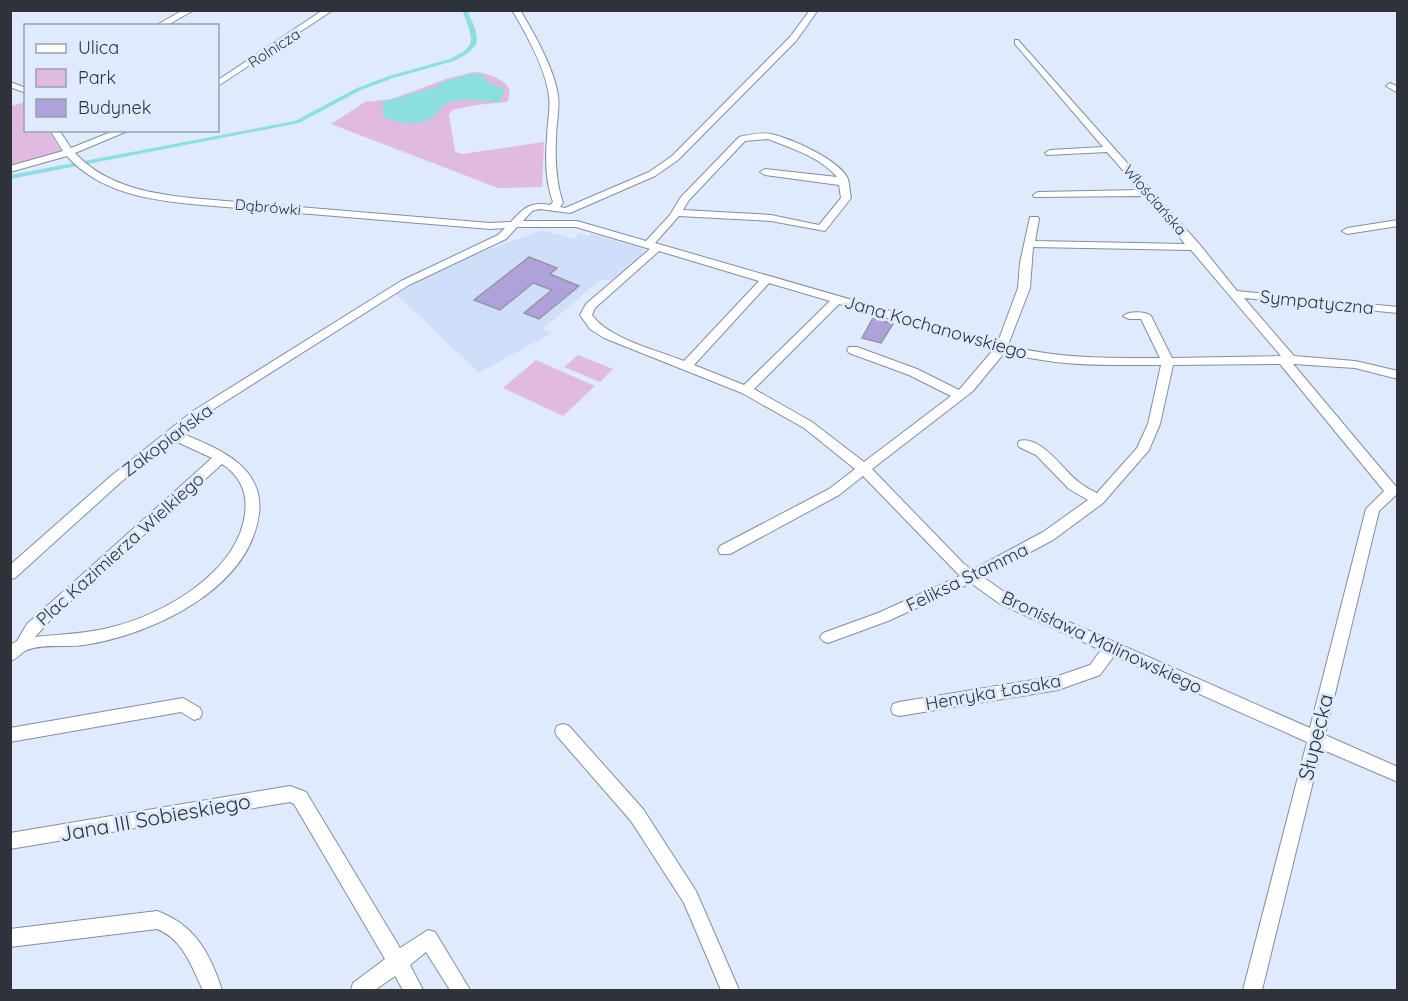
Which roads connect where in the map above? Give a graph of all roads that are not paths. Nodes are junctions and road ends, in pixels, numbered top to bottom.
1 (328, 10) edge
2 (516, 10) edge
3 (814, 10) edge
4 (190, 11) edge
5 (163, 24) edge
6 (1018, 42) dead end
7 (219, 83) edge
8 (10, 84) edge
9 (24, 90) edge
10 (55, 132) edge
11 (121, 132) edge
12 (1110, 148) junction
13 (69, 152) junction
14 (1050, 153) dead end
15 (10, 169) edge
16 (765, 172) dead end
17 (845, 183) junction
18 (1149, 193) junction
19 (1038, 195) dead end
20 (553, 208) junction
21 (524, 212) junction
22 (677, 213) junction
23 (1034, 219) dead end
24 (534, 223) junction
25 (1398, 223) edge
26 (513, 225) junction
27 (485, 226) junction
28 (1347, 231) dead end
29 (499, 239) junction
30 (1030, 244) junction
31 (653, 245) junction
32 (1196, 247) junction
33 (766, 280) junction
34 (1237, 294) junction
35 (837, 300) junction
36 (1398, 310) edge
37 (1129, 316) dead end
38 (1001, 348) junction
39 (853, 350) dead end
40 (1286, 359) junction
41 (1168, 361) junction
42 (686, 366) junction
43 (1398, 375) edge
44 (746, 390) junction
45 (959, 395) junction
46 (171, 434) junction
47 (1024, 444) dead end
48 (222, 456) junction
49 (864, 469) junction
50 (1395, 491) edge
51 (1098, 500) junction
52 (725, 550) dead end
53 (10, 574) edge
54 (973, 576) junction
55 (828, 637) dead end
56 (1111, 648) junction
57 (16, 650) edge
58 (899, 709) dead end
59 (194, 713) dead end
60 (563, 731) dead end
61 (10, 735) edge
62 (1314, 738) junction
63 (1398, 775) edge
64 (10, 841) edge
65 (10, 938) edge
66 (397, 963) junction
67 (213, 990) edge
68 (360, 990) edge
69 (414, 990) edge
70 (461, 990) edge
71 (730, 990) edge
72 (1253, 990) edge

1 - 7 street, Rolnicza
2 - 20 street
3 - 20 street
4 - 5 street
6 - 12 street, Włościańska
8 - 9 street
10 - 13 street, Dąbrówki
11 - 13 street
12 - 14 street
12 - 18 street, Włościańska
13 - 15 street
13 - 27 street, Dąbrówki
16 - 17 street
17 - 22 street
17 - 22 street
18 - 19 street
18 - 32 street, Włościańska
20 - 21 street
21 - 24 street
21 - 26 street, Zakopiańska
22 - 31 street
23 - 30 street
24 - 26 street, Dąbrówki
24 - 31 street, Jana Kochanowskiego
25 - 28 street
26 - 27 street, Dąbrówki
26 - 29 street, Zakopiańska
27 - 29 street
29 - 46 street, Zakopiańska
30 - 32 street
30 - 38 street
31 - 33 street, Jana Kochanowskiego
31 - 42 street, Bronisława Malinowskiego
32 - 34 street, Włościańska
33 - 35 street, Jana Kochanowskiego
33 - 42 street
34 - 36 street, Sympatyczna
34 - 40 street, Włościańska
35 - 38 street, Jana Kochanowskiego
35 - 44 street
37 - 41 street
38 - 41 street, Jana Kochanowskiego
38 - 45 street
39 - 45 street
40 - 41 street, Jana Kochanowskiego
40 - 43 street, Jana Kochanowskiego
40 - 50 street, Słupecka
41 - 51 street, Feliksa Stamma
42 - 44 street, Bronisława Malinowskiego
44 - 49 street, Bronisława Malinowskiego
45 - 49 street
46 - 48 street
46 - 53 street, Zakopiańska
47 - 51 street
48 - 57 street, Plac Kazimierza Wielkiego
48 - 57 street
49 - 52 street
49 - 54 street, Bronisława Malinowskiego
50 - 62 street, Słupecka
51 - 54 street, Feliksa Stamma
54 - 55 street, Feliksa Stamma
54 - 56 street, Bronisława Malinowskiego
56 - 58 street, Henryka Łasaka
56 - 62 street, Bronisława Malinowskiego
59 - 61 street
60 - 71 street
62 - 63 street, Bronisława Malinowskiego
62 - 72 street, Słupecka
64 - 66 street, Jana III Sobieskiego
65 - 67 street
66 - 68 street
66 - 69 street
66 - 70 street

